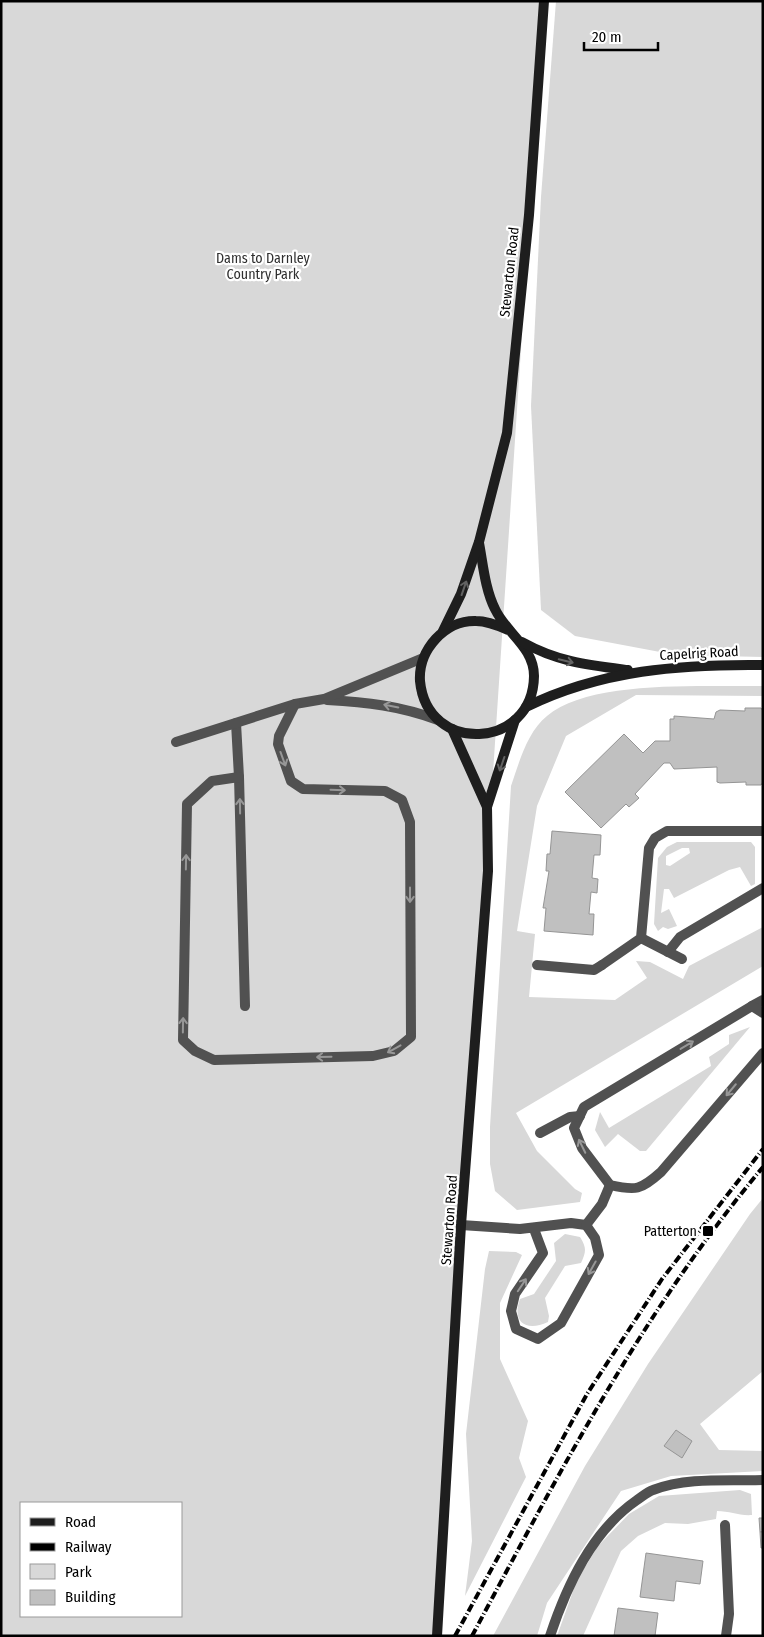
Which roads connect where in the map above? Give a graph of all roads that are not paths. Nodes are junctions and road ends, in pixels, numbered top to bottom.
1 (544, 1) edge
2 (479, 542) junction
3 (508, 630) junction
4 (443, 632) junction
5 (521, 642) junction
6 (424, 658) junction
7 (763, 665) edge
8 (636, 671) junction
9 (324, 699) junction
10 (295, 704) junction
11 (526, 707) junction
12 (438, 720) junction
13 (515, 720) junction
14 (236, 723) junction
15 (452, 729) junction
16 (176, 742) dead end
17 (239, 777) junction
18 (487, 807) junction
19 (763, 831) edge
20 (763, 888) edge
21 (641, 938) junction
22 (668, 952) junction
23 (682, 959) dead end
24 (537, 965) dead end
25 (763, 1000) edge
26 (245, 1006) dead end
27 (752, 1006) junction
28 (763, 1013) edge
29 (763, 1053) edge
30 (580, 1116) junction
31 (540, 1133) dead end
32 (610, 1185) junction
33 (461, 1225) junction
34 (586, 1225) junction
35 (534, 1229) junction
36 (763, 1480) edge
37 (726, 1526) dead end
38 (437, 1632) edge
39 (550, 1636) edge
40 (726, 1636) edge

1 - 2 main road, Stewarton Road
2 - 3 main road, Stewarton Road
4 -> 2 main road, Stewarton Road
3 - 4 main road, Stewarton Road
3 - 5 main road, Stewarton Road
4 - 6 main road, Stewarton Road
5 -> 8 main road, Capelrig Road
5 - 11 main road, Stewarton Road
6 - 9 street
6 - 12 main road, Stewarton Road
7 - 8 main road, Capelrig Road
8 - 11 main road, Capelrig Road
9 - 10 street
12 -> 9 street
10 - 14 street
10 -> 17 street
11 - 13 main road, Stewarton Road
12 - 15 main road, Stewarton Road
13 - 15 main road, Stewarton Road
13 -> 18 main road, Stewarton Road
14 - 16 street
14 - 17 street
15 - 18 main road, Stewarton Road
26 -> 17 street
18 - 33 main road, Stewarton Road
19 - 21 street
20 - 22 street
21 - 22 street
21 - 24 street
22 - 23 street
25 - 27 street
27 - 28 street
30 -> 27 street
29 -> 32 street
30 - 31 street
32 -> 30 street
32 - 34 street
33 - 35 street
33 - 38 main road, Stewarton Road
34 - 35 street
34 -> 35 street
36 - 39 street
37 - 40 street

